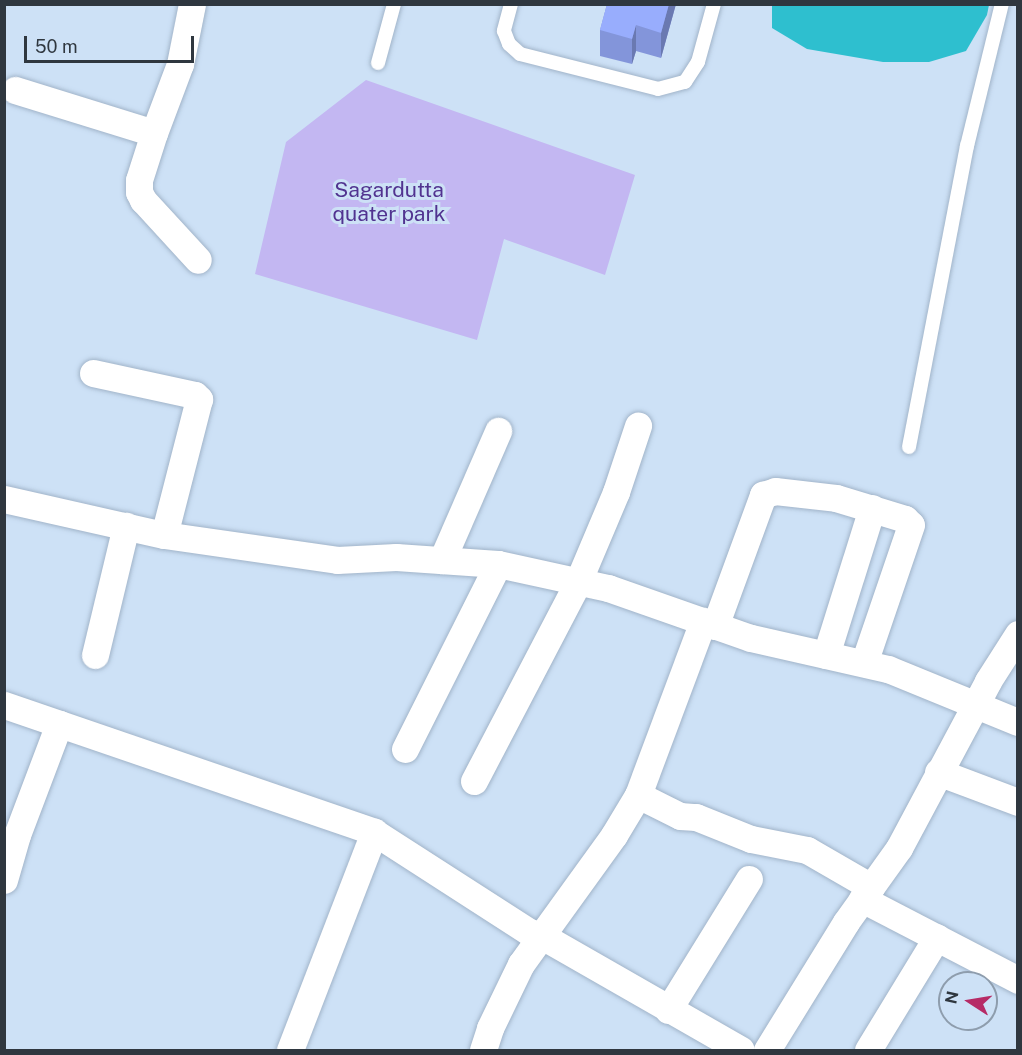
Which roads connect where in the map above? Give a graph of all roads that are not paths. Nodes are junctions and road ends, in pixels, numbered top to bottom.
1 (192, 4) edge
2 (394, 4) edge
3 (511, 4) edge
4 (714, 4) edge
5 (1002, 4) edge
6 (378, 63) dead end
7 (15, 90) dead end
8 (154, 133) junction
9 (198, 260) dead end
10 (93, 373) dead end
11 (638, 426) dead end
12 (498, 431) dead end
13 (909, 447) dead end
14 (4, 499) edge
15 (872, 508) junction
16 (126, 526) junction
17 (165, 535) junction
18 (442, 560) junction
19 (498, 564) junction
20 (578, 582) junction
21 (709, 624) junction
22 (1017, 634) edge
23 (95, 655) dead end
24 (826, 655) junction
25 (864, 663) junction
26 (976, 704) junction
27 (4, 705) edge
28 (1017, 722) edge
29 (59, 724) junction
30 (405, 749) dead end
31 (938, 771) junction
32 (474, 781) dead end
33 (638, 795) junction
34 (1017, 802) edge
35 (374, 832) junction
36 (749, 879) dead end
37 (4, 880) edge
38 (867, 893) junction
39 (542, 936) junction
40 (937, 937) junction
41 (1017, 980) edge
42 (668, 1010) junction
43 (290, 1050) edge
44 (483, 1050) edge
45 (741, 1050) edge
46 (767, 1050) edge
47 (868, 1050) edge

1 - 8 street
2 - 6 lane
3 - 4 lane
5 - 13 lane
7 - 8 street
8 - 9 street
10 - 17 street
11 - 20 street
12 - 18 street
14 - 16 street
15 - 21 street
15 - 24 street
15 - 25 street
16 - 17 street
16 - 23 street
17 - 18 street
18 - 19 street
19 - 20 street
19 - 30 street
20 - 21 street
20 - 32 street
21 - 24 street
21 - 33 street
22 - 26 street
24 - 25 street
25 - 26 street
26 - 28 street
26 - 31 street
27 - 29 street
29 - 35 street
29 - 37 street
31 - 34 street
31 - 38 street
33 - 38 street
33 - 39 street
35 - 39 street
35 - 43 street
36 - 42 street
38 - 40 street
38 - 46 street
39 - 42 street
39 - 44 street
40 - 41 street
40 - 47 street
42 - 45 street

